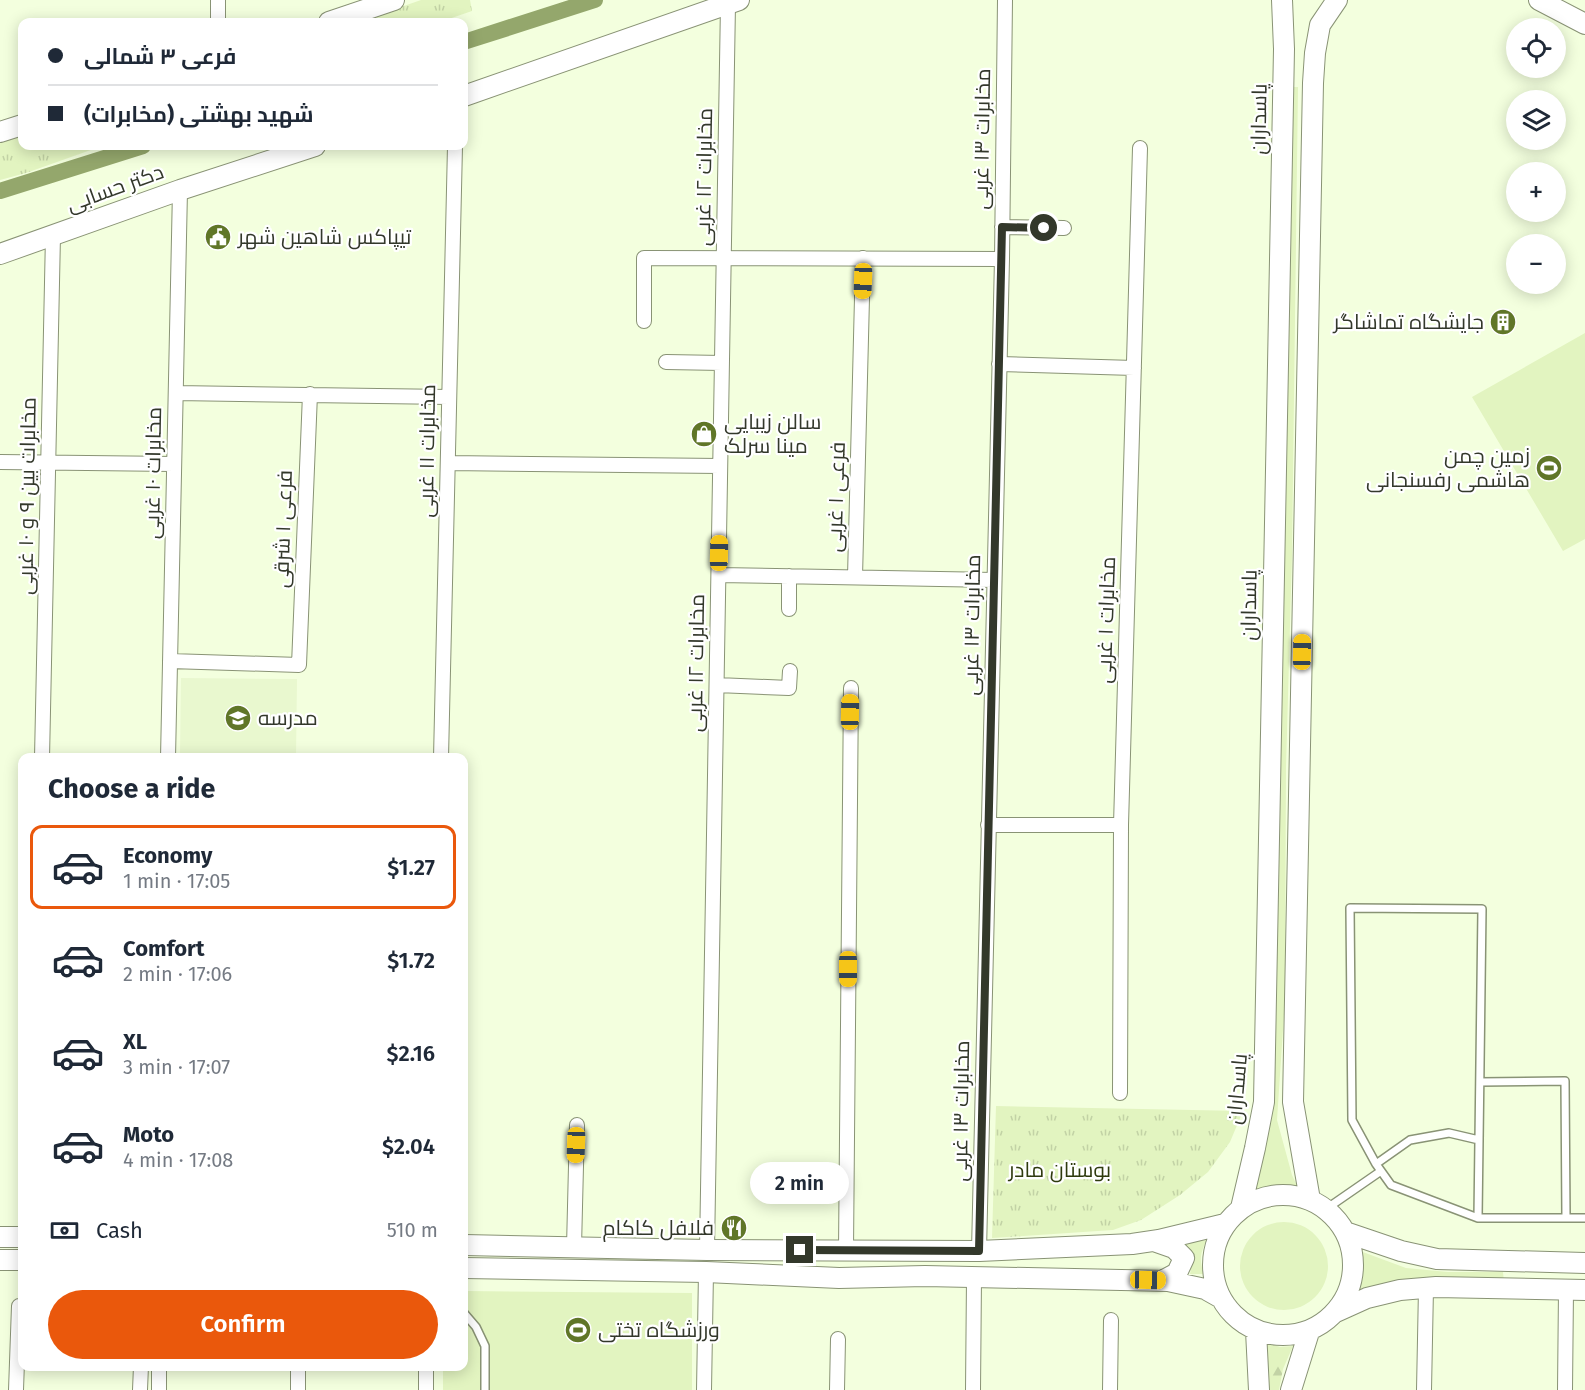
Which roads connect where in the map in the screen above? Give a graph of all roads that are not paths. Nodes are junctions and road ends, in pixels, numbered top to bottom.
1 (218, 0) edge
2 (394, 0) edge
3 (1005, 0) edge
4 (1282, 0) edge
5 (1337, 0) edge
6 (1539, 0) edge
7 (733, 2) edge
8 (218, 18) edge
9 (341, 18) edge
10 (1585, 24) edge
11 (468, 95) edge
12 (18, 126) edge
13 (0, 132) edge
14 (1140, 148) dead end
15 (303, 150) edge
16 (455, 150) edge
17 (180, 190) junction
18 (1002, 227) junction
19 (1064, 228) dead end
20 (54, 235) junction
21 (0, 254) edge
22 (724, 258) junction
23 (863, 258) junction
24 (1002, 259) junction
25 (644, 321) dead end
26 (666, 362) dead end
27 (722, 363) junction
28 (999, 363) junction
29 (1134, 368) junction
30 (176, 393) junction
31 (310, 394) junction
32 (449, 397) junction
33 (0, 462) edge
34 (49, 462) junction
35 (448, 463) junction
36 (174, 464) junction
37 (720, 466) junction
38 (718, 575) junction
39 (789, 576) junction
40 (855, 577) junction
41 (994, 580) junction
42 (789, 609) dead end
43 (170, 661) junction
44 (790, 671) dead end
45 (717, 685) junction
46 (851, 688) dead end
47 (42, 753) edge
48 (168, 753) edge
49 (441, 753) edge
50 (988, 825) junction
51 (1121, 825) junction
52 (1480, 1082) junction
53 (1120, 1093) dead end
54 (577, 1125) dead end
55 (1479, 1140) junction
56 (1376, 1164) junction
57 (1381, 1171) junction
58 (1318, 1204) junction
59 (1241, 1208) junction
60 (1478, 1218) junction
61 (1566, 1218) junction
62 (1585, 1218) edge
63 (1225, 1224) junction
64 (1345, 1232) junction
65 (0, 1237) edge
66 (18, 1237) edge
67 (1154, 1241) junction
68 (468, 1245) edge
69 (574, 1247) junction
70 (707, 1250) junction
71 (846, 1250) junction
72 (979, 1251) junction
73 (0, 1260) edge
74 (18, 1260) edge
75 (1585, 1263) edge
76 (468, 1268) edge
77 (573, 1270) junction
78 (706, 1272) junction
79 (974, 1278) junction
80 (1162, 1281) junction
81 (1426, 1288) junction
82 (1576, 1290) edge
83 (1221, 1298) junction
84 (1336, 1312) junction
85 (468, 1318) edge
86 (1111, 1320) dead end
87 (1256, 1331) junction
88 (1309, 1332) junction
89 (18, 1334) edge
90 (837, 1339) dead end
91 (141, 1371) edge
92 (159, 1371) edge
93 (298, 1371) edge
94 (426, 1371) edge
95 (16, 1390) edge
96 (141, 1390) edge
97 (159, 1390) edge
98 (298, 1390) edge
99 (426, 1390) edge
100 (485, 1390) edge
101 (704, 1390) edge
102 (837, 1390) edge
103 (973, 1390) edge
104 (1110, 1390) edge
105 (1259, 1390) edge
106 (1291, 1390) edge
107 (1424, 1390) edge
108 (1564, 1390) edge

1 - 8 street
2 - 9 main road
3 - 18 street, مخابرات ۱۳ غربی
4 - 59 main road, پاسداران
5 - 58 main road
6 - 10 main road
7 - 11 main road
7 - 22 street, مخابرات ۱۲ غربی
12 - 13 main road
14 - 29 street, مخابرات ۱ غربی
15 - 17 main road, دکتر حسابی
16 - 32 street, مخابرات ۱۱ غربی
17 - 20 main road, دکتر حسابی
17 - 30 street, مخابرات ۱۰ غربی
18 - 19 street
18 - 24 street, مخابرات ۱۳ غربی
20 - 21 main road, دکتر حسابی
20 - 34 street, مخابرات بین ۹ و ۱۰ غربی
22 - 23 street
22 - 25 street
22 - 27 street, مخابرات ۱۲ غربی
23 - 24 street
23 - 40 street, فرعی ۱ غربی
24 - 28 street, مخابرات ۱۳ غربی
26 - 27 street
27 - 37 street, مخابرات ۱۲ غربی
28 - 29 street
28 - 41 street, مخابرات ۱۳ غربی
29 - 51 street, مخابرات ۱ غربی
30 - 31 street
30 - 36 street, مخابرات ۱۰ غربی
31 - 32 street
31 - 43 street, فرعی ۱ شرقی
32 - 35 street, مخابرات ۱۱ غربی
33 - 34 street
34 - 36 street
34 - 47 street, مخابرات بین ۹ و ۱۰ غربی
35 - 37 street
35 - 49 street, مخابرات ۱۱ غربی
36 - 43 street, مخابرات ۱۰ غربی
37 - 38 street, مخابرات ۱۲ غربی
38 - 39 street
38 - 45 street, مخابرات ۱۲ غربی
39 - 40 street
39 - 42 street
40 - 41 street
41 - 50 street, مخابرات ۱۳ غربی
43 - 48 street, مخابرات ۱۰ غربی
44 - 45 street
45 - 70 street, مخابرات ۱۲ غربی
46 - 71 street
50 - 51 street
50 - 72 street, مخابرات ۱۳ غربی
51 - 53 street, مخابرات ۱ غربی
52 - 55 lane
52 - 56 lane
52 - 61 lane
54 - 69 street
55 - 56 lane
55 - 60 lane
56 - 57 lane
57 - 58 lane
57 - 60 lane
58 - 59 main road
58 - 64 main road
59 - 63 main road
60 - 61 lane
61 - 62 lane
63 - 67 main road
63 - 83 main road
64 - 75 main road
64 - 84 main road
65 - 66 main road
67 - 72 main road
67 - 80 main road
68 - 69 main road
69 - 70 main road
69 - 77 main road
70 - 71 main road
71 - 72 main road
73 - 74 main road
76 - 77 main road
77 - 78 main road
78 - 79 main road
78 - 101 street
79 - 80 main road
79 - 103 street
80 - 83 main road
81 - 82 main road
81 - 84 main road
81 - 107 street
82 - 108 street
83 - 87 main road
84 - 88 main road
85 - 100 lane
86 - 104 street
87 - 88 main road
87 - 105 main road
88 - 106 main road
89 - 95 street
90 - 102 street
91 - 96 street
92 - 97 street
93 - 98 street
94 - 99 street

